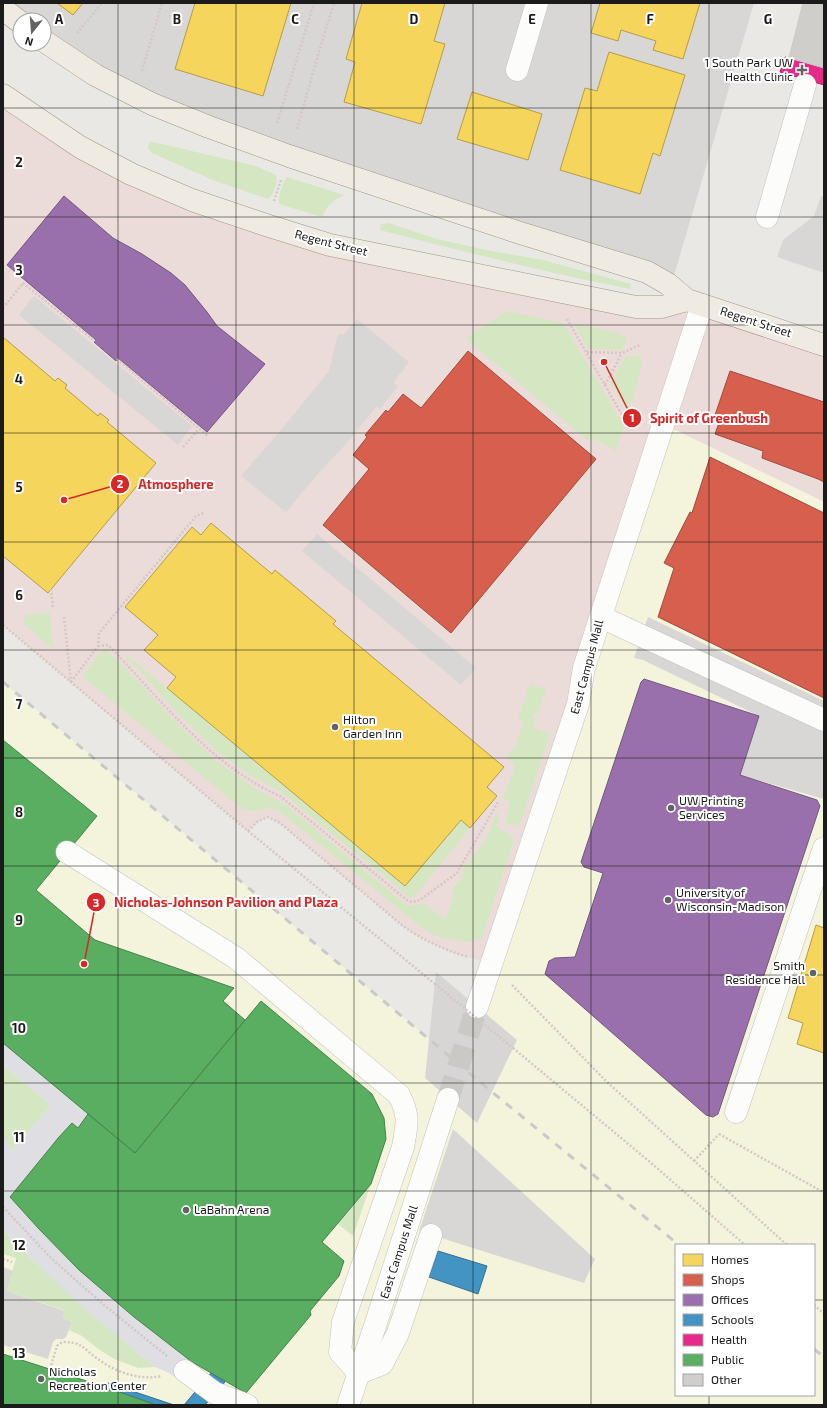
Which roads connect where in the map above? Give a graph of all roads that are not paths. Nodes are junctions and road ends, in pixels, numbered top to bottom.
1 (537, 3) edge
2 (3, 9) edge
3 (12, 16) edge
4 (52, 46) edge
5 (517, 70) dead end
6 (805, 85) dead end
7 (3, 94) edge
8 (768, 217) dead end
9 (694, 302) junction
10 (824, 345) edge
11 (601, 617) junction
12 (824, 720) edge
13 (824, 848) edge
14 (67, 852) dead end
15 (477, 1007) tunnel mouth
16 (448, 1099) tunnel mouth
17 (736, 1112) road end
18 (431, 1235) dead end
19 (181, 1368) road end
20 (359, 1372) junction
21 (247, 1405) edge
22 (348, 1405) edge

1 - 5 street
2 - 3 main road
4 - 9 main road, Regent Street
6 - 8 street
7 - 9 main road, Regent Street
9 - 10 main road, Regent Street
9 - 11 street, East Campus Mall
11 - 12 street
11 - 15 street, East Campus Mall
13 - 17 street
14 - 20 street
16 - 20 street, East Campus Mall
18 - 20 street
19 - 21 street
20 - 22 street, East Campus Mall

